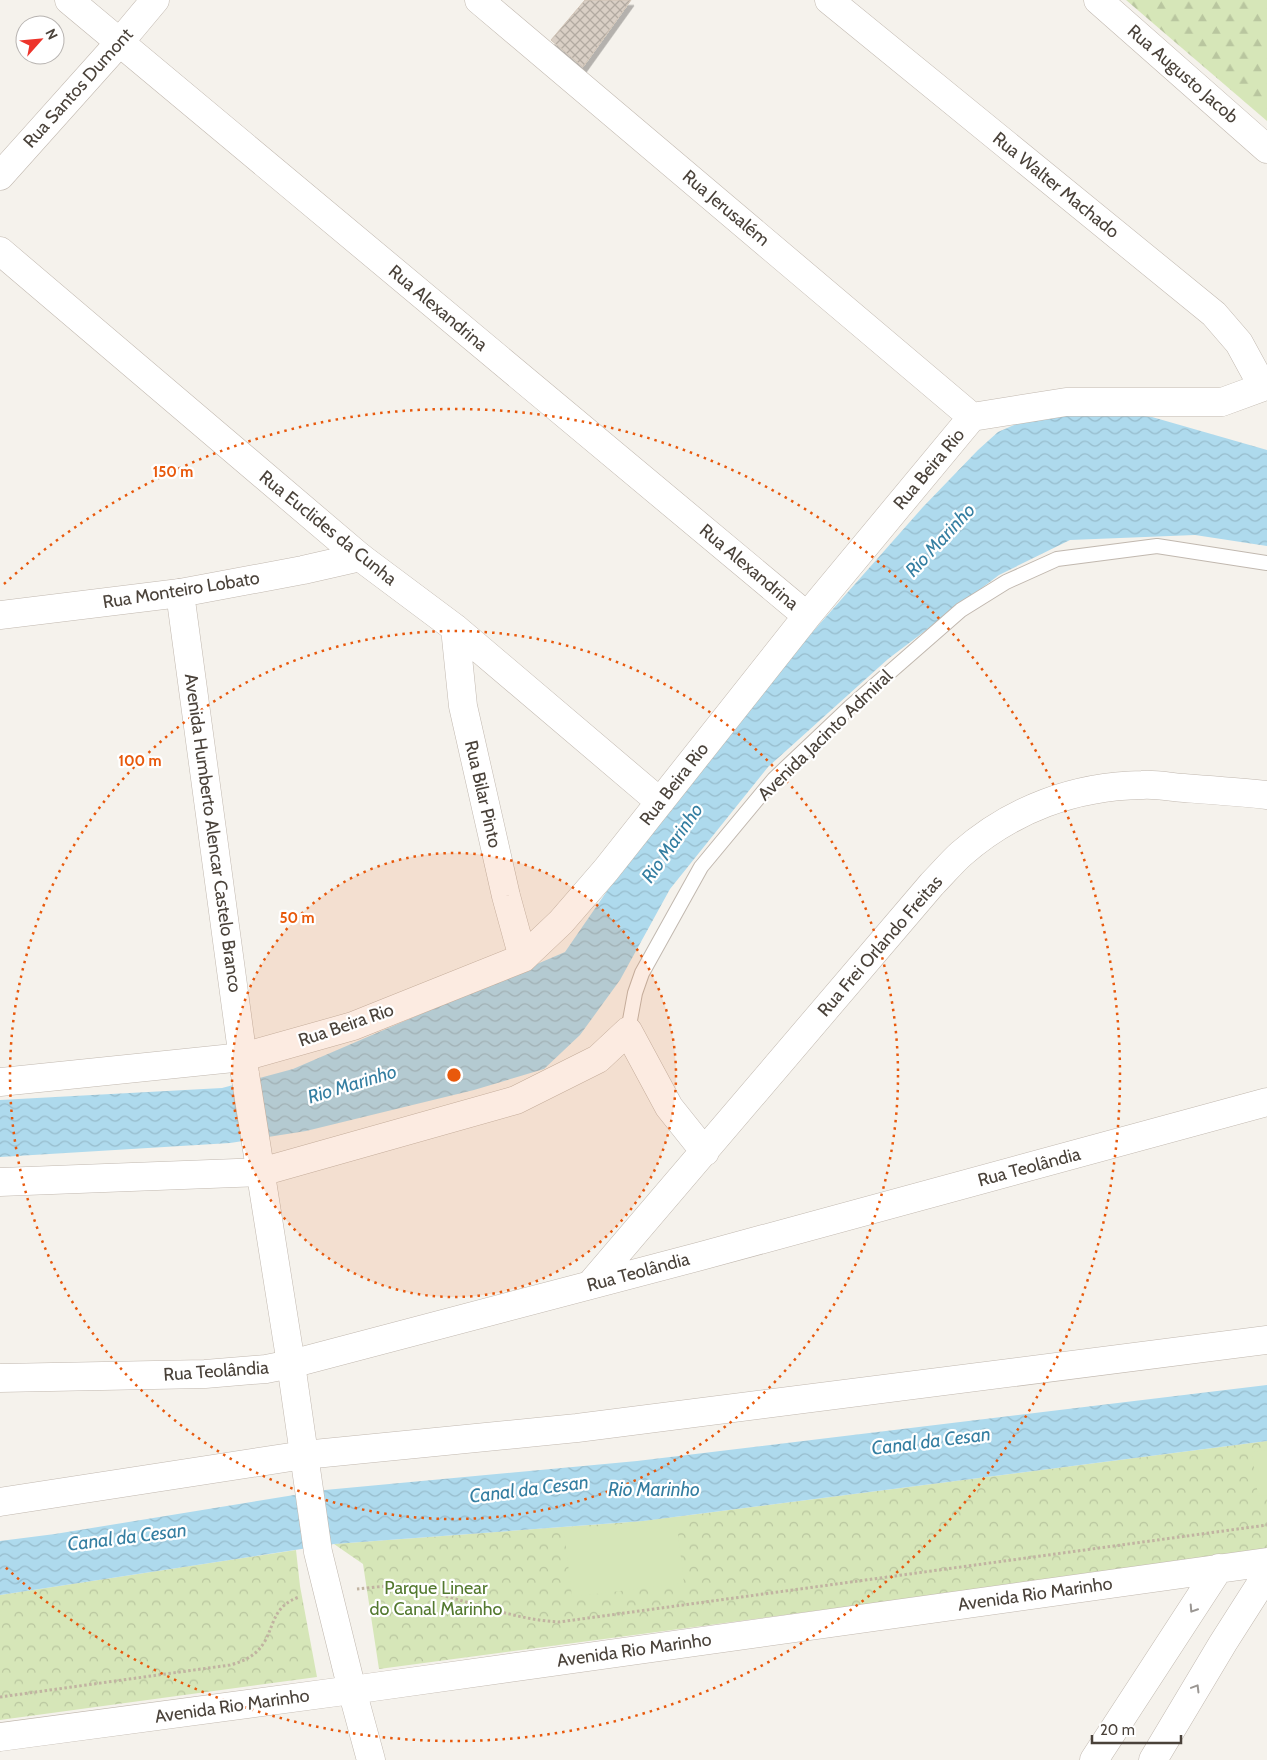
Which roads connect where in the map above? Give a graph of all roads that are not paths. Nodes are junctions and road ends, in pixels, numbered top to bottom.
1 (69, 0) edge
2 (155, 0) edge
3 (479, 0) edge
4 (829, 0) edge
5 (1098, 0) edge
6 (119, 44) junction
7 (1267, 149) edge
8 (0, 176) edge
9 (0, 251) edge
10 (1265, 388) edge
11 (972, 417) junction
12 (360, 557) junction
13 (1267, 563) edge
14 (180, 593) junction
15 (0, 615) edge
16 (807, 616) junction
17 (455, 628) junction
18 (1267, 795) edge
19 (660, 802) junction
20 (523, 958) junction
21 (628, 1032) junction
22 (244, 1066) junction
23 (0, 1082) edge
24 (1267, 1102) edge
25 (705, 1152) junction
26 (259, 1162) junction
27 (0, 1182) edge
28 (590, 1285) junction
29 (1267, 1340) edge
30 (291, 1364) junction
31 (0, 1378) edge
32 (306, 1467) junction
33 (0, 1502) edge
34 (1267, 1562) edge
35 (1219, 1568) junction
36 (1267, 1574) edge
37 (352, 1690) junction
38 (0, 1737) edge
39 (371, 1760) edge
40 (1094, 1760) edge
41 (1153, 1760) edge

1 - 6 street, Rua Alexandrina
2 - 6 street, Rua Santos Dumont
3 - 11 street, Rua Jerusalém
4 - 10 street, Rua Walter Machado
5 - 7 street, Rua Augusto Jacob
6 - 8 street, Rua Santos Dumont
6 - 16 street, Rua Alexandrina
9 - 12 street, Rua Euclides da Cunha
10 - 11 street, Rua Beira Rio
11 - 16 street, Rua Beira Rio
12 - 14 street, Rua Monteiro Lobato
12 - 17 street, Rua Euclides da Cunha
13 - 21 lane, Avenida Jacinto Admiral
14 - 15 street, Rua Monteiro Lobato
14 - 22 street, Avenida Humberto Alencar Castelo Branco
16 - 19 street, Rua Beira Rio
17 - 19 street, Rua Euclides da Cunha
17 - 20 street, Rua Bilar Pinto
18 - 25 street, Rua Frei Orlando Freitas
19 - 20 street, Rua Beira Rio
20 - 22 street, Rua Beira Rio
21 - 25 street
21 - 26 street
22 - 23 street, Rua Beira Rio
22 - 26 street, Avenida Humberto Alencar Castelo Branco
24 - 28 street, Rua Teolândia
25 - 28 street, Rua Frei Orlando Freitas
26 - 27 street
26 - 30 street, Avenida Humberto Alencar Castelo Branco
28 - 30 street, Rua Teolândia
29 - 32 street
30 - 31 street, Rua Teolândia
30 - 32 street, Avenida Humberto Alencar Castelo Branco
32 - 33 street
32 - 37 street, Avenida Humberto Alencar Castelo Branco
34 - 35 street, Avenida Rio Marinho
35 - 37 street, Avenida Rio Marinho
35 -> 40 street
41 -> 36 street
37 - 38 street, Avenida Rio Marinho
37 - 39 street, Avenida Humberto Alencar Castelo Branco

